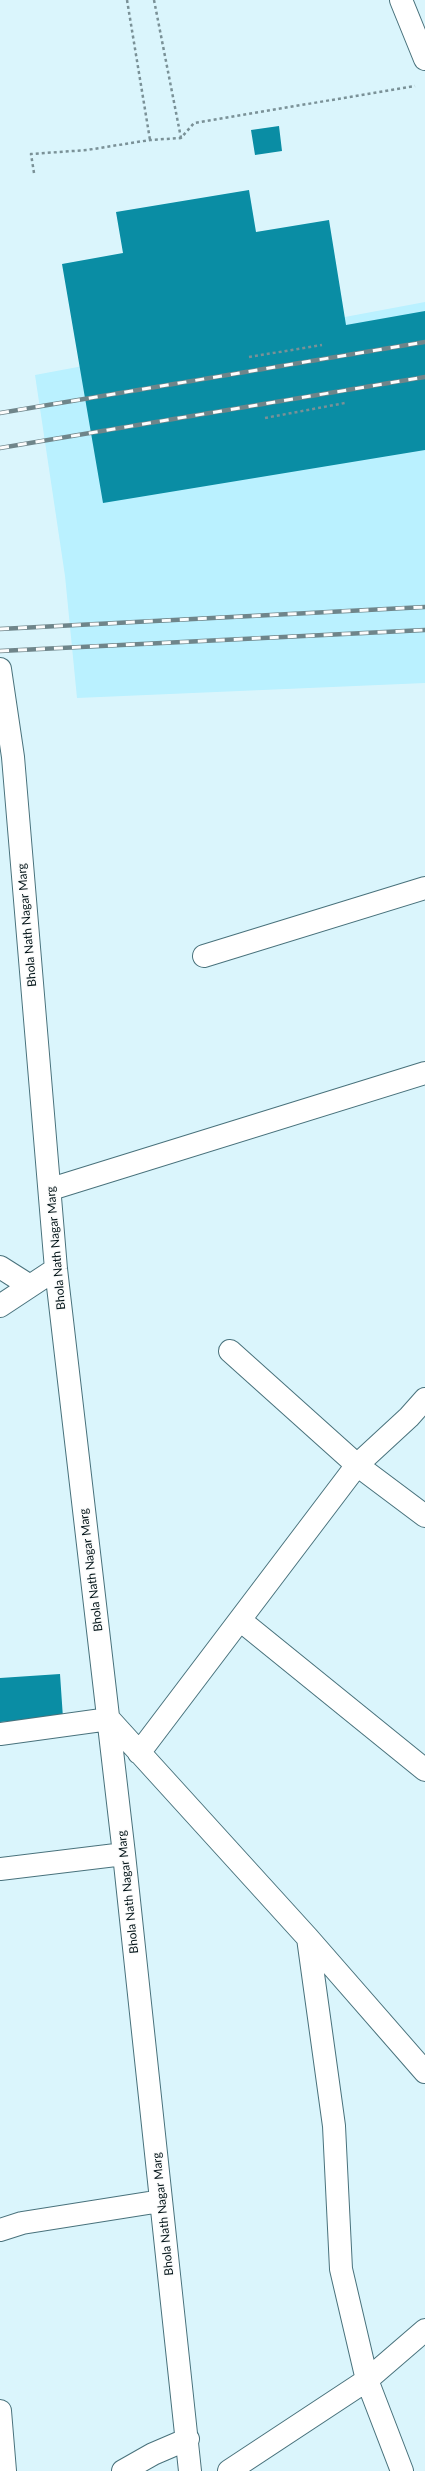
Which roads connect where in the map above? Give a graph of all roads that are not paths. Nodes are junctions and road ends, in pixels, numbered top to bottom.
1 (401, 0) edge
2 (425, 59) edge
3 (0, 669) edge
4 (4, 722) edge
5 (7, 772) edge
6 (425, 888) edge
7 (204, 956) dead end
8 (425, 1073) edge
9 (51, 1190) junction
10 (0, 1267) edge
11 (56, 1269) junction
12 (30, 1286) junction
13 (0, 1306) edge
14 (230, 1351) dead end
15 (425, 1399) edge
16 (357, 1465) junction
17 (425, 1516) edge
18 (240, 1620) junction
19 (109, 1719) junction
20 (0, 1734) edge
21 (139, 1753) junction
22 (425, 1770) edge
23 (124, 1854) junction
24 (0, 1869) edge
25 (308, 1938) junction
26 (425, 2072) edge
27 (161, 2201) junction
28 (0, 2230) edge
29 (425, 2330) edge
30 (367, 2380) junction
31 (0, 2411) edge
32 (188, 2439) junction
33 (5, 2471) edge
34 (123, 2471) edge
35 (190, 2471) edge
36 (229, 2471) edge
37 (402, 2471) edge

1 - 2 street
3 - 4 street, Bhola Nath Nagar Marg
4 - 5 street, Bhola Nath Nagar Marg
5 - 9 street, Bhola Nath Nagar Marg
6 - 7 street
8 - 9 street
9 - 11 street, Bhola Nath Nagar Marg
10 - 12 street
11 - 12 street
11 - 19 street, Bhola Nath Nagar Marg
12 - 13 street
14 - 16 street
15 - 16 street
16 - 17 street
16 - 18 street
18 - 21 street
18 - 22 street
19 - 20 street
19 - 21 street
19 - 23 street, Bhola Nath Nagar Marg
21 - 25 street
23 - 24 street
23 - 27 street, Bhola Nath Nagar Marg
25 - 26 street
25 - 30 street
27 - 28 street
27 - 32 street, Bhola Nath Nagar Marg
29 - 30 street
30 - 36 street
30 - 37 street
31 - 33 street
32 - 34 street
32 - 35 street, Bhola Nath Nagar Marg

